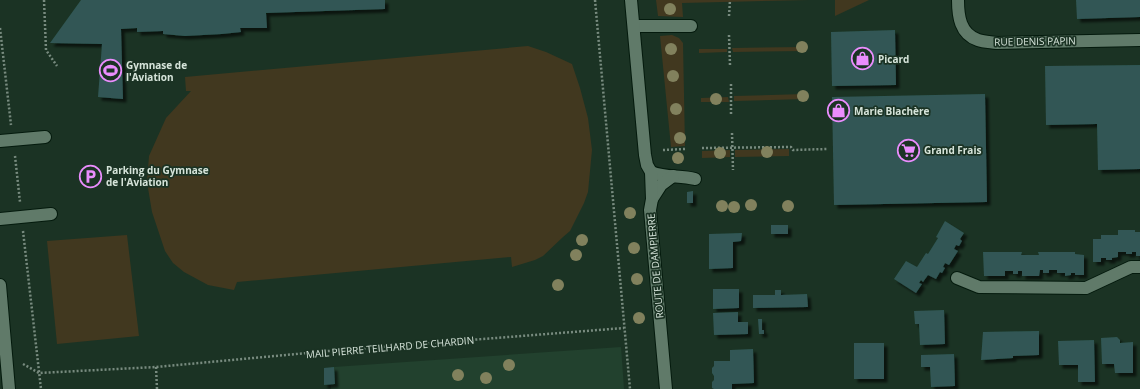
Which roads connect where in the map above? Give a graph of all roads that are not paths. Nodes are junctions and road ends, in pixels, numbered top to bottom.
1 (631, 0) edge
2 (958, 0) edge
3 (634, 26) junction
4 (692, 26) dead end
5 (1140, 40) edge
6 (45, 137) dead end
7 (0, 141) edge
8 (651, 172) junction
9 (673, 176) junction
10 (695, 179) dead end
11 (652, 199) junction
12 (51, 214) dead end
13 (0, 219) edge
14 (1140, 267) edge
15 (957, 278) dead end
16 (0, 285) edge
17 (3, 355) edge
18 (9, 389) edge
19 (666, 389) edge

1 - 3 street, ROUTE DE DAMPIERRE
2 - 5 street, RUE DENIS PAPIN
3 - 4 street
3 - 8 street, ROUTE DE DAMPIERRE
6 - 7 street
8 - 9 street
8 - 11 street, ROUTE DE DAMPIERRE
9 - 10 street
9 - 11 street
11 - 19 street, ROUTE DE DAMPIERRE
12 - 13 street
14 - 15 street
16 - 17 street
17 - 18 street

